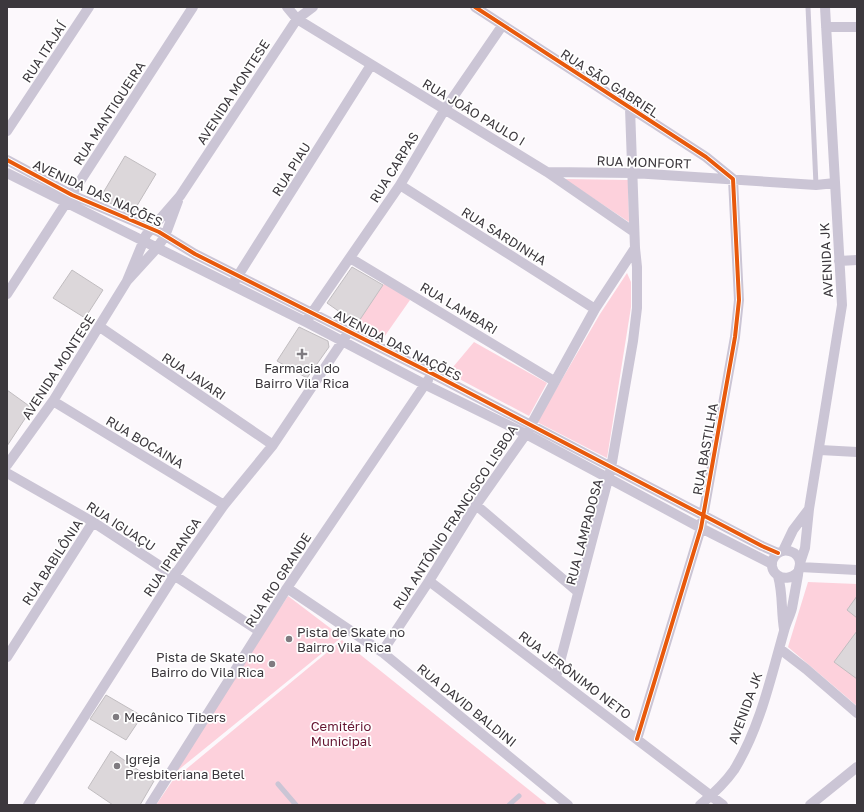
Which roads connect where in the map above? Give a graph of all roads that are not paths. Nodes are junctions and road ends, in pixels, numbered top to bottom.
1 (89, 7) edge
2 (194, 7) edge
3 (287, 7) edge
4 (313, 7) edge
5 (475, 7) edge
6 (808, 7) edge
7 (825, 7) edge
8 (297, 19) junction
9 (502, 26) junction
10 (857, 27) edge
11 (826, 28) junction
12 (372, 65) junction
13 (630, 108) junction
14 (445, 109) junction
15 (7, 131) edge
16 (7, 160) edge
17 (547, 172) junction
18 (7, 173) edge
19 (633, 174) junction
20 (733, 179) junction
21 (835, 183) junction
22 (400, 185) junction
23 (816, 185) junction
24 (72, 195) junction
25 (180, 196) junction
26 (66, 204) junction
27 (151, 228) junction
28 (634, 232) junction
29 (166, 236) junction
30 (143, 241) junction
31 (157, 248) junction
32 (635, 248) junction
33 (350, 258) junction
34 (839, 260) junction
35 (857, 260) edge
36 (238, 276) junction
37 (127, 281) junction
38 (231, 286) junction
39 (7, 294) edge
40 (595, 309) junction
41 (312, 313) junction
42 (306, 322) junction
43 (100, 327) junction
44 (350, 331) junction
45 (342, 341) junction
46 (433, 374) junction
47 (554, 381) junction
48 (424, 384) junction
49 (53, 401) junction
50 (528, 429) junction
51 (273, 445) junction
52 (820, 450) junction
53 (857, 452) edge
54 (7, 464) edge
55 (7, 473) edge
56 (610, 473) junction
57 (224, 505) junction
58 (476, 505) junction
59 (808, 509) junction
60 (703, 515) junction
61 (93, 522) junction
62 (701, 528) junction
63 (780, 552) junction
64 (772, 564) junction
65 (799, 567) junction
66 (857, 570) edge
67 (174, 576) junction
68 (778, 576) junction
69 (429, 581) junction
70 (287, 588) junction
71 (578, 592) junction
72 (784, 629) junction
73 (260, 631) junction
74 (780, 649) junction
75 (382, 652) junction
76 (7, 657) edge
77 (556, 677) junction
78 (857, 713) edge
79 (637, 739) junction
80 (857, 767) edge
81 (278, 784) dead end
82 (520, 796) dead end
83 (711, 796) junction
84 (28, 805) edge
85 (150, 805) edge
86 (296, 805) edge
87 (509, 805) edge
88 (568, 805) edge
89 (700, 805) edge
90 (723, 805) edge
91 (810, 805) edge

1 - 15 street, RUA ITAJAÍ
2 - 24 street, RUA MANTIQUEIRA
3 - 8 street, RUA JOÃO PAULO I
4 - 8 street, AVENIDA MONTESE
5 - 9 street, RUA SÃO GABRIEL
6 - 23 lane
7 - 11 street, AVENIDA JK
8 - 12 street, RUA JOÃO PAULO I
8 - 25 street, AVENIDA MONTESE
9 - 13 street, RUA SÃO GABRIEL
9 - 14 street, RUA CARPAS
10 - 11 street
11 - 21 street, AVENIDA JK
12 - 14 street, RUA JOÃO PAULO I
12 - 36 street, RUA PIAU
13 - 19 street
13 - 20 street, RUA SÃO GABRIEL
14 - 17 street, RUA JOÃO PAULO I
14 - 22 street, RUA CARPAS
16 - 24 street, AVENIDA DAS NAÇÕES
17 - 19 street, RUA MONFORT
17 - 28 street, RUA JOÃO PAULO I
18 - 26 street, AVENIDA DAS NAÇÕES
19 - 20 street, RUA MONFORT
19 - 28 street
20 - 23 street, RUA MONFORT
20 - 60 street, RUA BASTILHA
21 - 23 street, RUA MONFORT
21 - 34 street, AVENIDA JK
22 - 33 street, RUA CARPAS
22 - 40 street, RUA SARDINHA
24 - 26 street, RUA MANTIQUEIRA
24 - 27 street, AVENIDA DAS NAÇÕES
25 - 27 street, AVENIDA MONTESE
25 - 29 street, AVENIDA MONTESE
26 - 30 street, AVENIDA DAS NAÇÕES
26 - 39 street, RUA MANTIQUEIRA
27 - 29 street, AVENIDA DAS NAÇÕES
27 - 30 street, AVENIDA MONTESE
28 - 32 street
29 - 31 street, AVENIDA MONTESE
29 - 36 street, AVENIDA DAS NAÇÕES
30 - 31 street, AVENIDA DAS NAÇÕES
30 - 37 street, AVENIDA MONTESE
31 - 37 street, AVENIDA MONTESE
31 - 38 street, AVENIDA DAS NAÇÕES
32 - 40 street, RUA ANTÔNIO FRANCISCO LISBOA
32 - 56 street, RUA LAMPADOSA
33 - 41 street, RUA CARPAS
33 - 47 street, RUA LAMBARI
34 - 35 street
34 - 52 street, AVENIDA JK
36 - 38 street, RUA PIAU
36 - 41 street, AVENIDA DAS NAÇÕES
37 - 43 street, AVENIDA MONTESE
38 - 42 street, AVENIDA DAS NAÇÕES
40 - 47 street, RUA ANTÔNIO FRANCISCO LISBOA
41 - 42 street, RUA CARPAS
41 - 44 street, AVENIDA DAS NAÇÕES
42 - 45 street, AVENIDA DAS NAÇÕES
43 - 49 street, AVENIDA MONTESE
43 - 51 street, RUA JAVARI
44 - 45 street, RUA IPIRANGA
44 - 46 street, AVENIDA DAS NAÇÕES
45 - 48 street, AVENIDA DAS NAÇÕES
45 - 51 street, RUA IPIRANGA
46 - 48 street, RUA RIO GRANDE
46 - 50 street, AVENIDA DAS NAÇÕES
47 - 50 street, RUA ANTÔNIO FRANCISCO LISBOA
48 - 50 street, AVENIDA DAS NAÇÕES
48 - 70 street, RUA RIO GRANDE
49 - 54 street, AVENIDA MONTESE
49 - 57 street, RUA BOCAINA
50 - 56 street, AVENIDA DAS NAÇÕES
50 - 58 street, RUA ANTÔNIO FRANCISCO LISBOA
51 - 57 street, RUA IPIRANGA
52 - 53 street
52 - 59 street, AVENIDA JK
55 - 61 street, RUA IGUAÇU
56 - 60 street, AVENIDA DAS NAÇÕES
56 - 62 street, AVENIDA DAS NAÇÕES
56 - 71 street, RUA LAMPADOSA
57 - 67 street, RUA IPIRANGA
58 - 69 street, RUA ANTÔNIO FRANCISCO LISBOA
58 - 71 street
59 - 63 street, AVENIDA JK
59 - 65 street, AVENIDA JK
60 - 62 street, RUA BASTILHA
60 - 63 street, AVENIDA DAS NAÇÕES
61 - 67 street, RUA IGUAÇU
61 - 76 street, RUA BABILÔNIA
62 - 64 street, AVENIDA DAS NAÇÕES
62 - 79 street, RUA BASTILHA
63 - 64 street
63 - 65 street
64 - 68 street
65 - 66 street
65 - 68 street
65 - 72 street, AVENIDA JK
67 - 73 street, RUA IGUAÇU
67 - 84 street, RUA IPIRANGA
68 - 72 street, AVENIDA JK
69 - 75 street, RUA ANTÔNIO FRANCISCO LISBOA
69 - 77 street, RUA JERÔNIMO NETO
70 - 73 street, RUA RIO GRANDE
70 - 75 street, RUA DAVID BALDINI
71 - 77 street, RUA LAMPADOSA
72 - 74 street, AVENIDA JK
73 - 85 street, RUA RIO GRANDE
74 - 78 street
74 - 83 street, AVENIDA JK
75 - 88 street, RUA DAVID BALDINI
77 - 79 street, RUA JERÔNIMO NETO
79 - 83 street, RUA JERÔNIMO NETO
80 - 91 street
81 - 86 lane
82 - 87 lane
83 - 89 street, AVENIDA JK
83 - 90 street, RUA JERÔNIMO NETO

